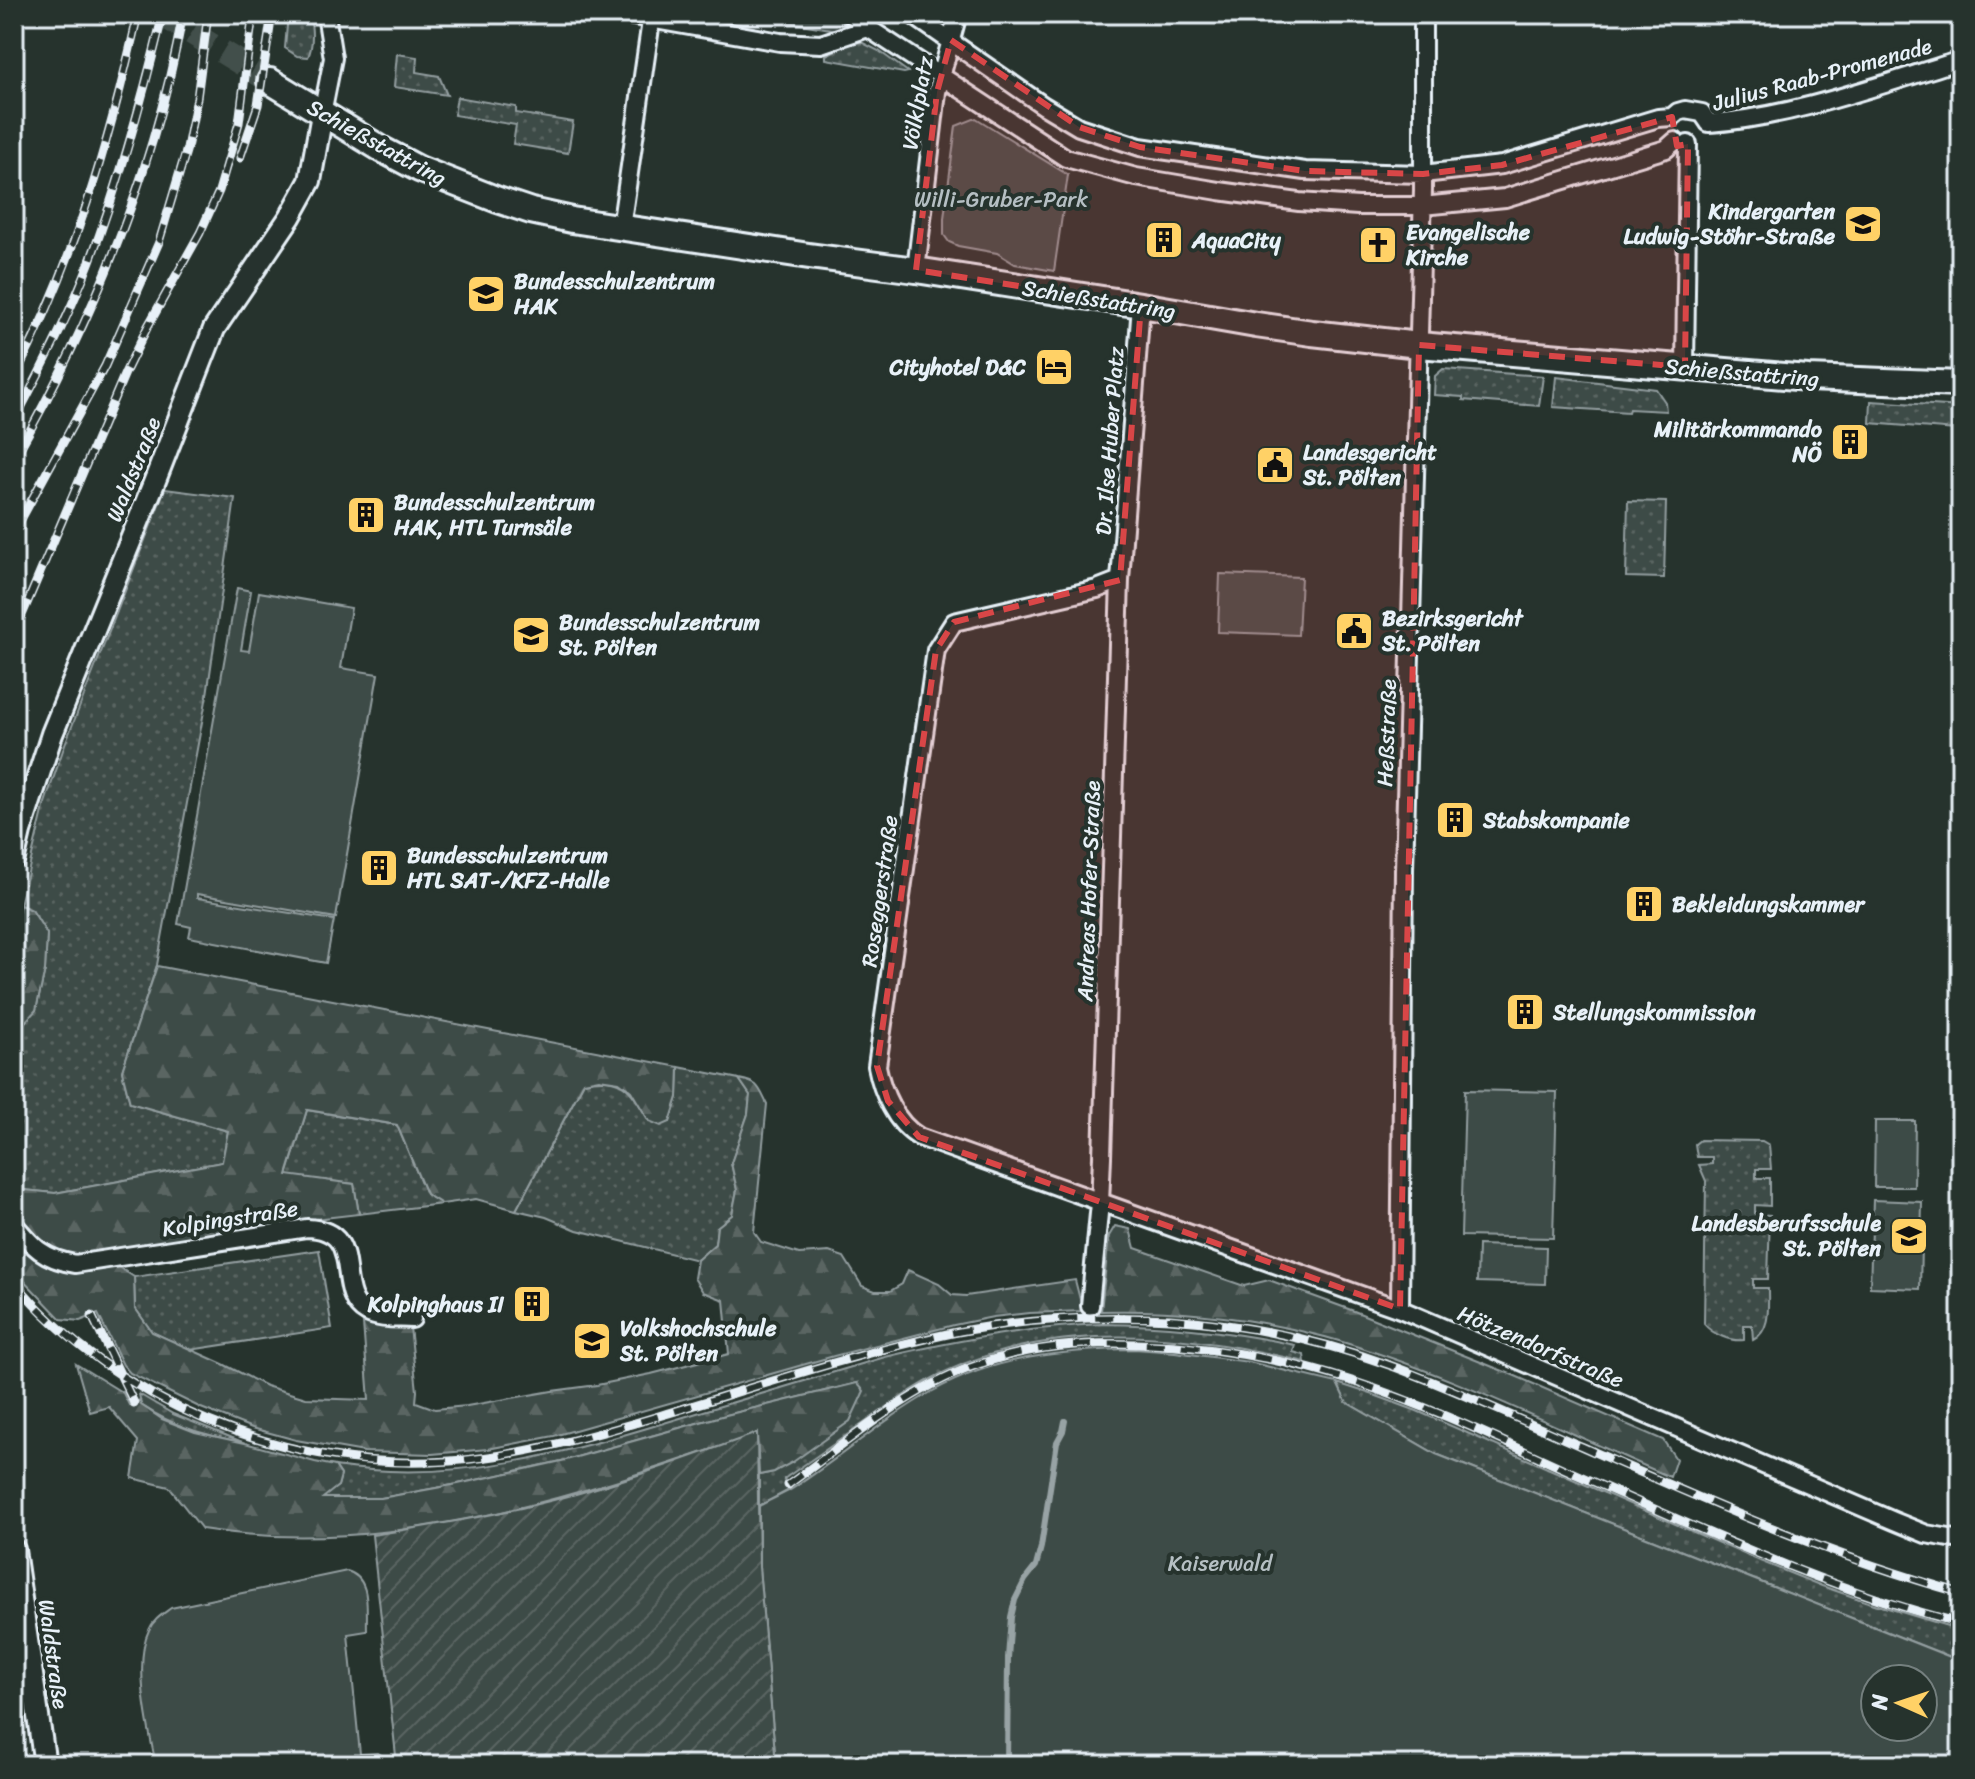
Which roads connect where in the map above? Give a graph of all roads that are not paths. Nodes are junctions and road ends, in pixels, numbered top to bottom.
1 (326, 14) edge
2 (622, 14) edge
3 (851, 14) edge
4 (911, 14) edge
5 (958, 14) edge
6 (1423, 14) edge
7 (651, 16) edge
8 (868, 28) junction
9 (951, 40) junction
10 (1961, 60) edge
11 (940, 76) junction
12 (270, 81) tunnel mouth
13 (322, 114) junction
14 (1672, 117) junction
15 (1709, 123) junction
16 (1681, 142) junction
17 (1423, 174) junction
18 (1422, 206) junction
19 (621, 228) junction
20 (916, 270) junction
21 (1141, 305) junction
22 (1419, 345) junction
23 (1685, 367) junction
24 (1961, 384) edge
25 (1120, 580) junction
26 (14, 858) edge
27 (1100, 1203) junction
28 (14, 1224) edge
29 (1090, 1306) dead end
30 (1400, 1309) junction
31 (412, 1319) dead end
32 (1961, 1540) edge
33 (14, 1550) edge
34 (45, 1765) edge

1 - 13 street
2 - 7 street
3 - 8 street, Julius Raab-Promenade
4 - 9 street, Julius Raab-Promenade
5 - 9 street, Völklplatz
6 - 17 street, Heßstraße
7 - 8 street
7 - 19 street
8 - 11 street, Julius Raab-Promenade
9 - 11 street, Völklplatz
9 - 17 street, Julius Raab-Promenade
10 - 15 street, Julius Raab-Promenade
11 - 18 street, Julius Raab-Promenade
11 - 20 street, Völklplatz
12 - 13 main road, Schießstattring
13 - 19 main road, Schießstattring
13 - 26 street, Waldstraße
14 - 15 street, Julius Raab-Promenade
14 - 16 street
14 - 17 street, Julius Raab-Promenade
15 - 16 street, Julius Raab-Promenade
16 - 18 street, Julius Raab-Promenade
16 - 23 street
17 - 18 street, Heßstraße
18 - 22 street, Heßstraße
19 - 20 main road, Schießstattring
20 - 21 main road, Schießstattring
21 - 22 main road, Schießstattring
21 - 25 street, Dr. Ilse Huber Platz
22 - 23 main road, Schießstattring
22 - 30 street, Heßstraße
23 - 24 main road, Schießstattring
25 - 27 street, Andreas Hofer-Straße
25 - 27 street, Roseggerstraße
27 - 29 street, Andreas Hofer-Straße
27 - 30 street, Hötzendorfstraße
28 - 31 street, Kolpingstraße
30 - 32 street, Hötzendorfstraße
33 - 34 street, Waldstraße

